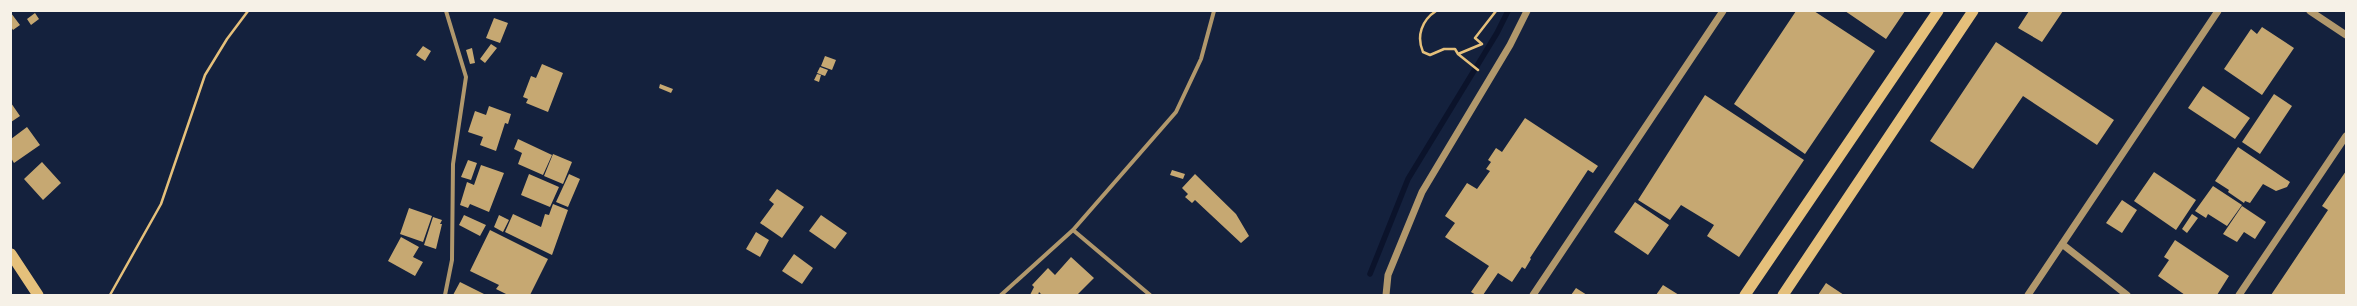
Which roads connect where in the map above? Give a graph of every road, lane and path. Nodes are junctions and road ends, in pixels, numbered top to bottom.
1 (248, 11) edge
2 (446, 11) edge
3 (1214, 11) edge
4 (1436, 11) edge
5 (1496, 11) edge
6 (1527, 11) edge
7 (1723, 11) edge
8 (1938, 11) edge
9 (1973, 11) edge
10 (2218, 11) edge
11 (2310, 11) edge
12 (2346, 35) edge
13 (1458, 54) junction
14 (1478, 70) dead end
15 (2346, 136) edge
16 (1073, 230) junction
17 (2062, 244) junction
18 (11, 254) edge
19 (38, 295) edge
20 (110, 295) edge
21 (445, 295) edge
22 (1001, 295) edge
23 (1150, 295) edge
24 (1386, 295) edge
25 (1533, 295) edge
26 (1745, 295) edge
27 (1783, 295) edge
28 (2028, 295) edge
29 (2127, 295) edge
30 (2239, 295) edge

1 - 20 path
2 - 21 street
3 - 16 street
4 - 13 path
5 - 13 path
6 - 24 street
7 - 25 street
8 - 26 highway
9 - 27 highway
10 - 17 street
11 - 12 street
13 - 14 path
15 - 30 street
16 - 22 street
16 - 23 street
17 - 28 street
17 - 29 street
18 - 19 highway

